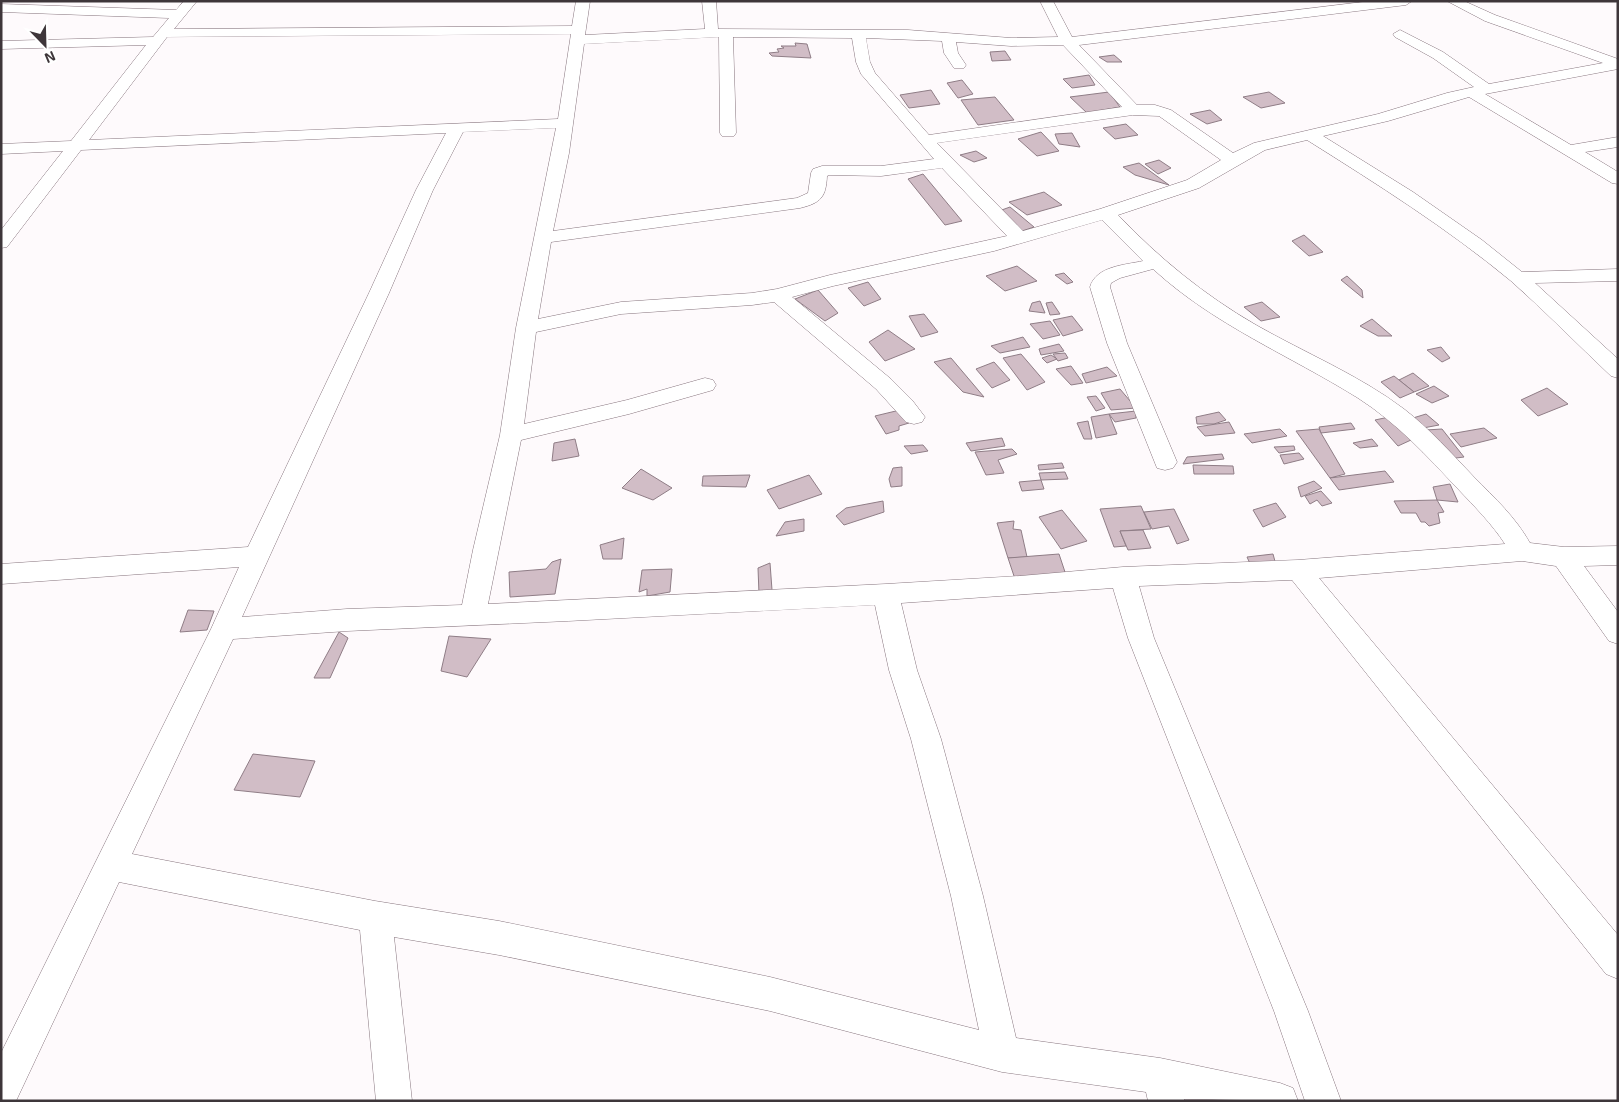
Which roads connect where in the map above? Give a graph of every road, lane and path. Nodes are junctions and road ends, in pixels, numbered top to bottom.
1 (191, 1) edge
2 (583, 1) edge
3 (709, 1) edge
4 (1046, 1) edge
5 (1406, 1) edge
6 (1453, 1) edge
7 (1280, 4) dead end
8 (1352, 4) edge
9 (1, 8) edge
10 (180, 14) junction
11 (1302, 14) junction
12 (719, 34) junction
13 (858, 34) junction
14 (1400, 34) dead end
15 (576, 35) junction
16 (160, 37) junction
17 (948, 37) junction
18 (1068, 42) junction
19 (1, 45) edge
20 (1618, 64) edge
21 (959, 66) dead end
22 (1479, 91) junction
23 (1133, 110) junction
24 (564, 123) junction
25 (457, 129) junction
26 (728, 133) dead end
27 (1310, 135) junction
28 (925, 140) junction
29 (1618, 142) edge
30 (78, 144) junction
31 (1, 149) edge
32 (1569, 150) junction
33 (1232, 160) junction
34 (946, 162) junction
35 (1618, 179) edge
36 (1106, 213) junction
37 (544, 238) junction
38 (1019, 238) junction
39 (1, 243) edge
40 (1156, 263) junction
41 (1618, 275) edge
42 (1518, 278) junction
43 (778, 295) junction
44 (526, 328) junction
45 (1618, 371) edge
46 (705, 385) dead end
47 (914, 417) dead end
48 (511, 435) junction
49 (1165, 462) dead end
50 (1522, 552) junction
51 (1618, 555) edge
52 (255, 556) junction
53 (1564, 557) junction
54 (1298, 570) junction
55 (1, 574) edge
56 (1123, 577) junction
57 (886, 594) junction
58 (473, 615) junction
59 (224, 629) junction
60 (1618, 633) edge
61 (110, 865) junction
62 (375, 917) junction
63 (1618, 962) edge
64 (1002, 1054) junction
65 (1163, 1089) edge
66 (1, 1093) edge
67 (394, 1101) edge
68 (1280, 1101) edge
69 (1323, 1101) edge

1 - 10 street
2 - 15 street
3 - 12 street
4 - 18 street
5 - 8 street
6 - 20 street
7 - 11 street
8 - 11 street
9 - 10 street
10 - 16 street
11 - 18 street
12 - 13 street
12 - 15 street
12 - 26 street
13 - 17 street
13 - 28 street
14 - 22 street
15 - 16 street
15 - 24 street
16 - 19 street
16 - 30 street
17 - 18 street
17 - 21 street
18 - 23 street
20 - 22 street
22 - 27 street
22 - 32 street
23 - 28 street
23 - 33 street
24 - 25 street
24 - 37 street
25 - 30 street
25 - 52 street
27 - 33 street
27 - 42 street
28 - 34 street
29 - 32 street
30 - 31 street
30 - 39 street
32 - 35 street
33 - 36 street
34 - 37 street
34 - 38 street
36 - 38 street
36 - 40 street
37 - 44 street
38 - 43 street
40 - 49 street
40 - 50 street
41 - 42 street
42 - 45 street
43 - 44 street
43 - 47 street
44 - 48 street
46 - 48 street
48 - 58 street
50 - 53 street
50 - 54 street
51 - 53 street
52 - 55 street
52 - 59 street
53 - 60 street
54 - 56 street
54 - 63 street
56 - 57 street
56 - 69 street
57 - 58 street
57 - 64 street
58 - 59 street
59 - 61 street
61 - 62 street
61 - 66 street
62 - 64 street
62 - 67 street
64 - 65 street
65 - 68 street

